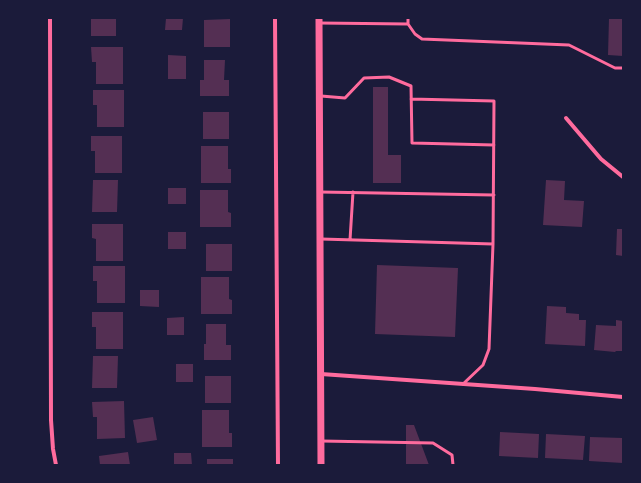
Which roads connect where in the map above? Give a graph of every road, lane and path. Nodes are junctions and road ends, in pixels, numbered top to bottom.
1 (50, 18) edge
2 (275, 18) edge
3 (408, 18) edge
4 (319, 21) edge
5 (408, 24) junction
6 (623, 68) edge
7 (320, 96) junction
8 (411, 99) junction
9 (566, 118) dead end
10 (494, 145) junction
11 (623, 177) edge
12 (320, 192) junction
13 (353, 192) junction
14 (494, 195) junction
15 (320, 239) junction
16 (350, 240) junction
17 (493, 244) junction
18 (321, 374) junction
19 (463, 384) junction
20 (623, 397) edge
21 (321, 441) junction
22 (56, 465) edge
23 (278, 465) edge
24 (321, 465) edge
25 (453, 465) edge

1 - 22 street
2 - 23 street
3 - 5 lane
4 - 5 lane
4 - 7 street
5 - 6 lane
7 - 8 lane
7 - 12 street
8 - 10 lane
8 - 10 lane
9 - 11 street
10 - 14 lane
12 - 13 lane
12 - 15 street
13 - 14 lane
13 - 16 lane
14 - 17 lane
15 - 16 lane
15 - 18 street
16 - 17 lane
17 - 19 lane
18 - 19 street
18 - 21 street
19 - 20 street
21 - 24 street
21 - 25 lane

